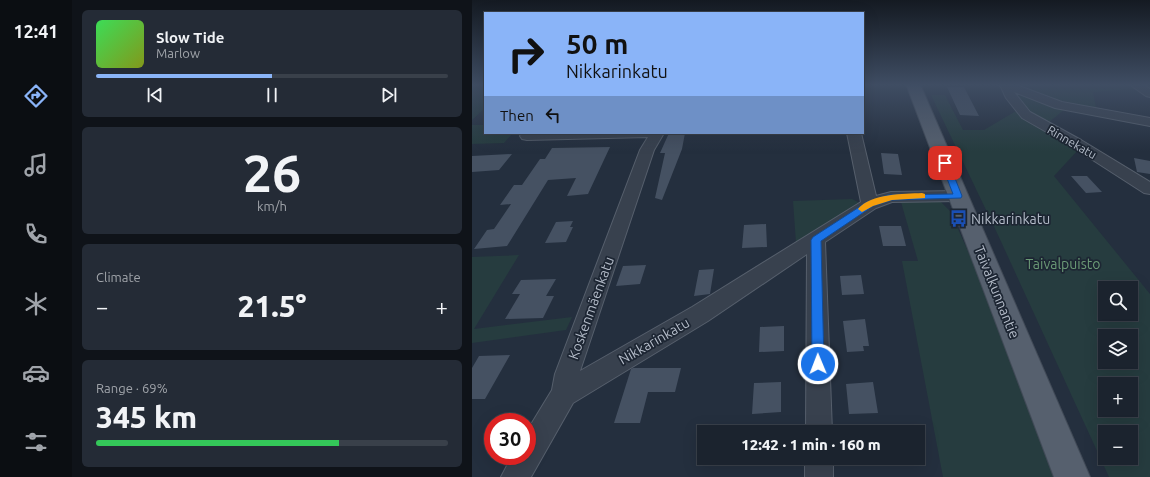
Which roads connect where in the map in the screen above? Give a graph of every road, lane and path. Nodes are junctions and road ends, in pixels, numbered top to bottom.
1 (922, 106) edge
2 (1019, 106) edge
3 (1066, 106) edge
4 (1150, 122) edge
5 (529, 134) edge
6 (610, 134) edge
7 (656, 134) edge
8 (854, 134) edge
9 (1150, 189) edge
10 (958, 196) junction
11 (870, 204) junction
12 (816, 240) junction
13 (564, 394) junction
14 (819, 425) edge
15 (819, 465) edge
16 (515, 477) edge
17 (819, 477) edge
18 (1072, 477) edge

1 - 10 main road, Taivalkunnantie
2 - 9 street, Rinnekatu
3 - 4 street
5 - 6 street
7 - 13 street, Koskenmäenkatu
8 - 11 street
10 - 11 street, Nikkarinkatu
10 - 18 main road, Taivalkunnantie
11 - 12 street, Nikkarinkatu
12 - 13 street, Nikkarinkatu
12 - 14 street
13 - 16 street, Koskenmäenkatu
15 - 17 street

